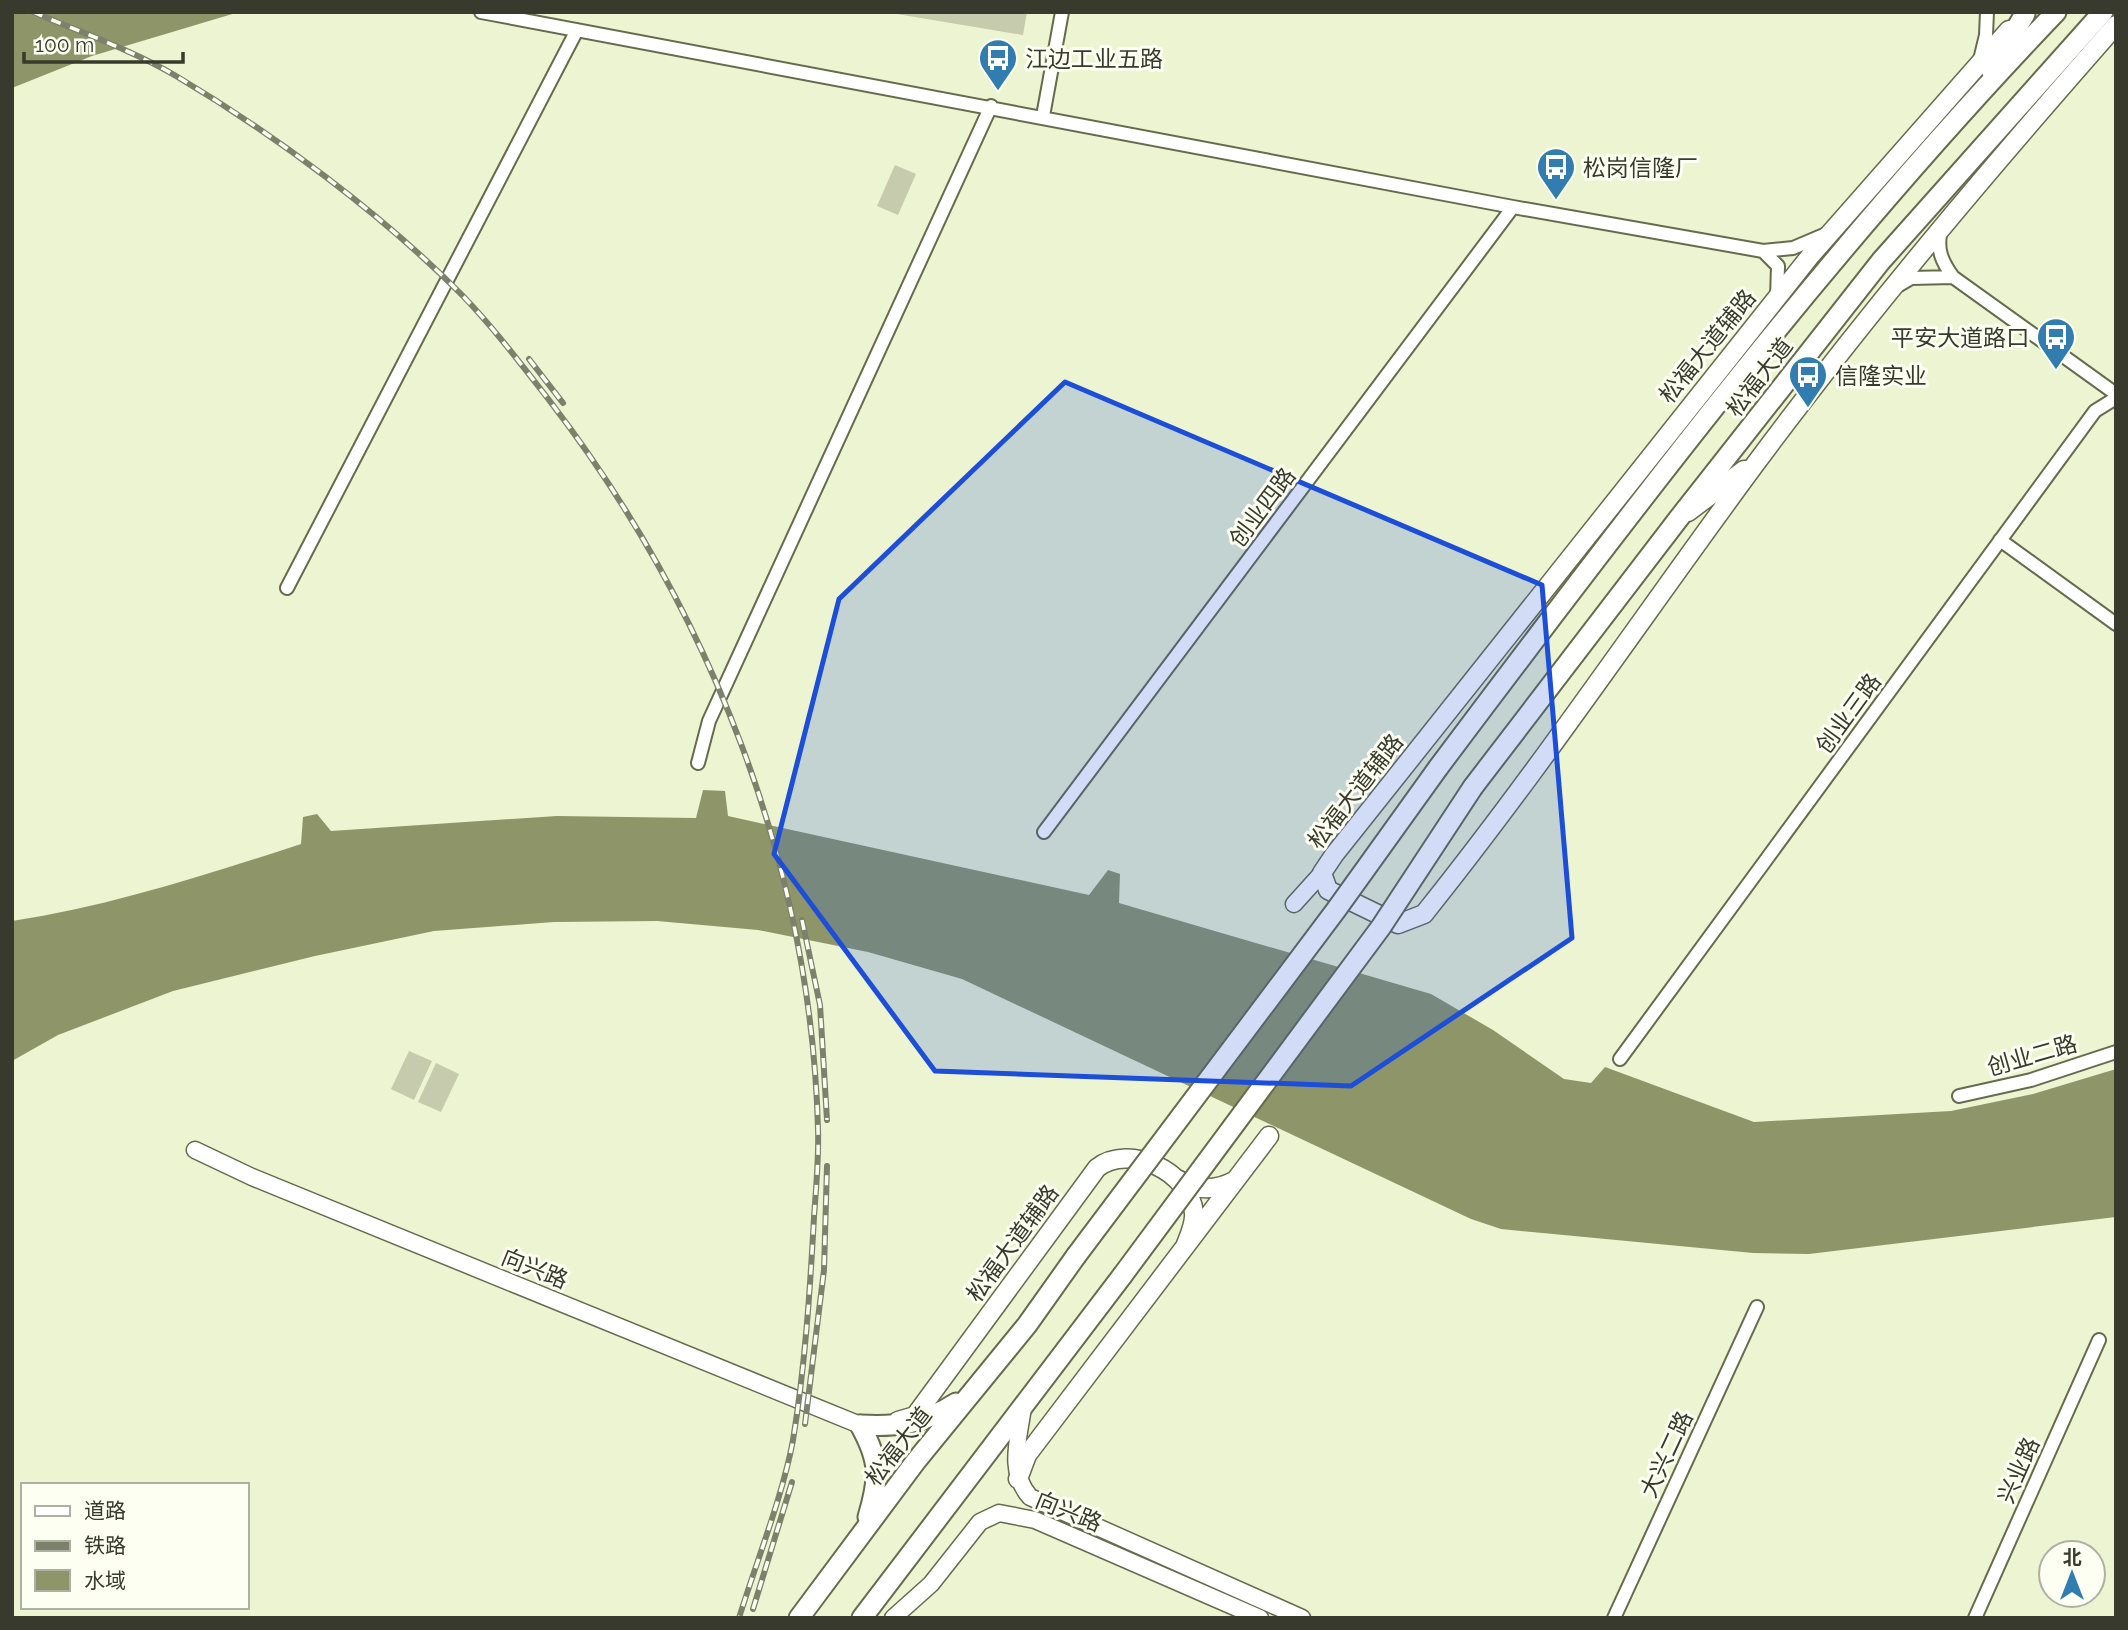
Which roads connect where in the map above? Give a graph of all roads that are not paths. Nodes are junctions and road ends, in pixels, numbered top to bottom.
1 (481, 12) edge
2 (1062, 12) edge
3 (1987, 12) edge
4 (2056, 12) edge
5 (2103, 12) edge
6 (2110, 12) edge
7 (2026, 13) edge
8 (2116, 15) edge
9 (2116, 25) edge
10 (578, 30) junction
11 (2093, 35) junction
12 (1979, 61) junction
13 (2043, 80) junction
14 (1970, 104) junction
15 (991, 106) junction
16 (1042, 116) junction
17 (2023, 130) junction
18 (1513, 207) junction
19 (1942, 225) junction
20 (1833, 231) junction
21 (1763, 251) junction
22 (1953, 277) junction
23 (1892, 289) junction
24 (1777, 298) junction
25 (2116, 396) edge
26 (1681, 416) junction
27 (1758, 460) junction
28 (1642, 496) junction
29 (1679, 518) junction
30 (2000, 541) junction
31 (287, 589) dead end
32 (2116, 624) edge
33 (698, 763) dead end
34 (1044, 832) dead end
35 (1322, 873) junction
36 (1294, 904) dead end
37 (2116, 1052) edge
38 (1620, 1059) dead end
39 (1959, 1096) dead end
40 (1269, 1136) dead end
41 (195, 1150) dead end
42 (1171, 1176) junction
43 (1234, 1181) junction
44 (1186, 1244) junction
45 (1757, 1307) dead end
46 (2099, 1340) dead end
47 (971, 1393) junction
48 (1023, 1407) junction
49 (860, 1425) junction
50 (885, 1426) junction
51 (1018, 1479) junction
52 (864, 1530) junction
53 (799, 1618) edge
54 (862, 1618) edge
55 (893, 1618) edge
56 (1260, 1618) edge
57 (1302, 1618) edge
58 (1614, 1618) edge
59 (1975, 1618) edge

1 - 10 street
2 - 16 street
3 - 12 street
4 - 14 main road, 松福大道
5 - 13 main road, 松福大道
6 - 11 main road, 松福大道辅路
7 - 12 main road, 松福大道辅路
7 - 14 main road
8 - 11 main road, 松福大道辅路
9 - 17 main road, 松福大道辅路
10 - 15 street
10 - 31 street
11 - 13 main road, 松福大道辅路
11 - 17 main road, 松福大道辅路
12 - 20 main road, 松福大道辅路
13 - 29 main road, 松福大道
14 - 28 main road, 松福大道
15 - 16 street
15 - 33 street
16 - 18 street
17 - 19 main road, 松福大道辅路
18 - 21 street
18 - 34 street, 创业四路
19 - 22 street
19 - 23 main road, 松福大道辅路
20 - 21 street
20 - 24 main road, 松福大道辅路
21 - 24 street
22 - 23 street
22 - 25 street
23 - 27 main road, 松福大道辅路
24 - 26 main road, 松福大道辅路
25 - 30 street, 创业三路
26 - 28 main road
26 - 35 main road, 松福大道辅路
27 - 29 main road
27 - 35 main road, 松福大道辅路
28 - 47 main road, 松福大道, bridge
29 - 48 main road, 松福大道, bridge
30 - 32 street
30 - 38 street, 创业三路
35 - 36 street
37 - 39 street, 创业二路
40 - 43 main road, 松福大道辅路
41 - 49 street, 向兴路
42 - 43 main road
42 - 44 main road, 松福大道辅路
42 - 50 main road, 松福大道辅路
43 - 44 main road, 松福大道辅路
44 - 51 main road, 松福大道辅路
45 - 58 street, 大兴二路
46 - 59 street, 兴业路
47 - 50 main road, 松福大道
47 - 52 main road, 松福大道
48 - 51 street, 向兴路
48 - 54 main road, 松福大道
49 - 50 main road, 松福大道
49 - 52 main road, 松福大道
51 - 57 street, 向兴路
52 - 53 main road, 松福大道
55 - 56 street, 向兴路

